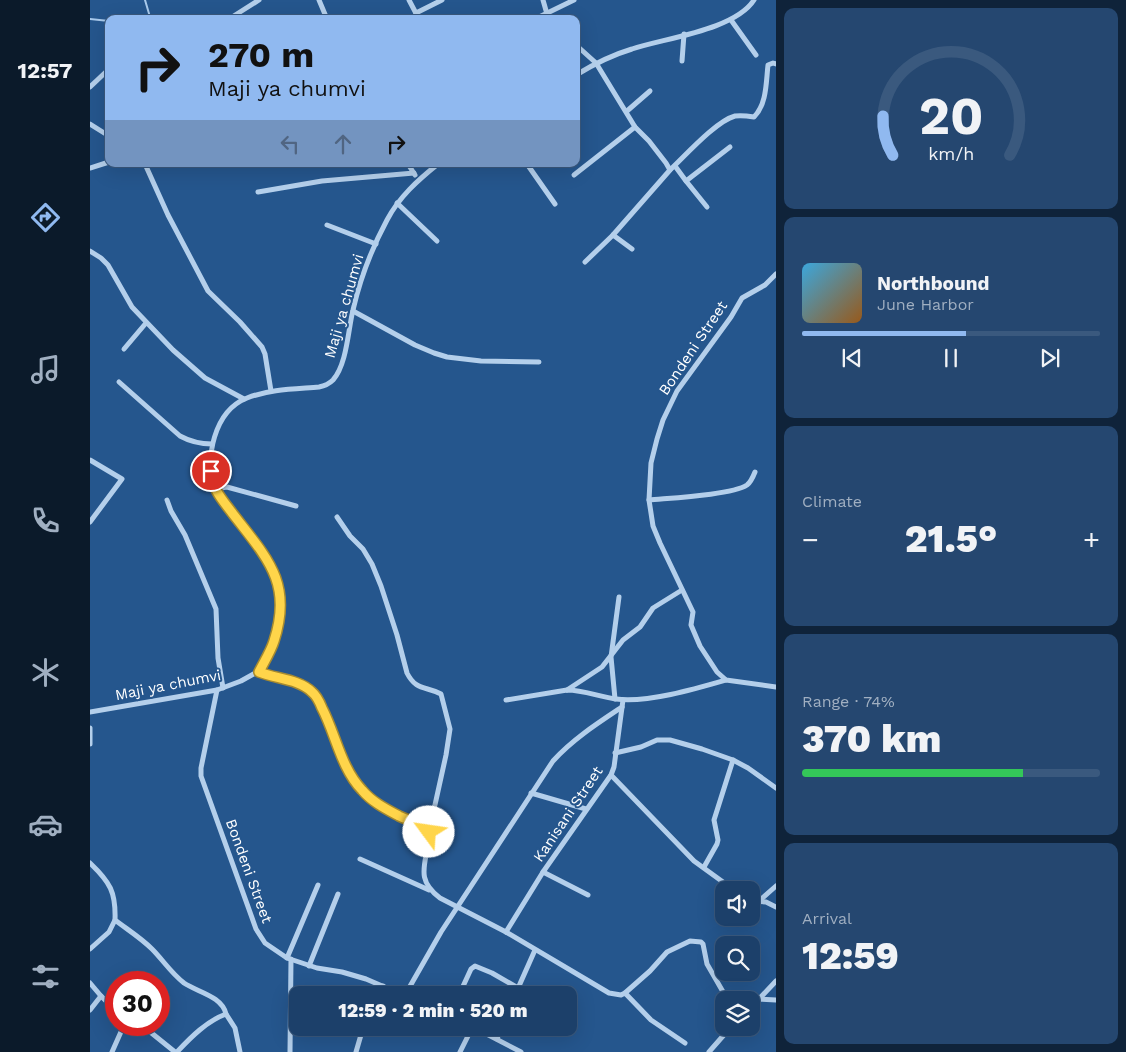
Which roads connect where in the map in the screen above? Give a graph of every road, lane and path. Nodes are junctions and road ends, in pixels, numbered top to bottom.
1 (259, 0) edge
2 (318, 0) edge
3 (409, 0) edge
4 (442, 0) edge
5 (544, 0) edge
6 (574, 0) edge
7 (754, 0) edge
8 (416, 13) joint
9 (547, 14) joint
10 (235, 15) edge
11 (325, 15) edge
12 (731, 20) junction
13 (684, 34) junction
14 (580, 49) edge
15 (756, 55) dead end
16 (682, 61) dead end
17 (596, 63) junction
18 (776, 64) edge
19 (105, 73) edge
20 (580, 73) edge
21 (90, 87) edge
22 (650, 91) dead end
23 (626, 111) junction
24 (90, 124) edge
25 (635, 127) junction
26 (105, 133) edge
27 (730, 147) dead end
28 (105, 163) edge
29 (675, 166) junction
30 (147, 167) edge
31 (410, 167) edge
32 (434, 167) edge
33 (529, 167) edge
34 (90, 168) edge
35 (670, 170) junction
36 (414, 173) junction
37 (574, 175) dead end
38 (419, 179) junction
39 (686, 180) junction
40 (258, 192) dead end
41 (398, 203) junction
42 (555, 204) dead end
43 (706, 207) dead end
44 (327, 225) dead end
45 (613, 235) junction
46 (437, 241) dead end
47 (376, 244) junction
48 (632, 250) dead end
49 (91, 252) edge
50 (585, 262) dead end
51 (776, 274) edge
52 (353, 311) junction
53 (146, 323) junction
54 (124, 349) dead end
55 (539, 362) dead end
56 (119, 382) dead end
57 (271, 390) junction
58 (244, 399) junction
59 (212, 444) junction
60 (90, 460) edge
61 (755, 472) dead end
62 (215, 489) junction
63 (166, 500) dead end
64 (649, 500) junction
65 (296, 506) dead end
66 (337, 517) dead end
67 (90, 522) edge
68 (682, 590) junction
69 (619, 597) dead end
70 (611, 657) junction
71 (259, 672) junction
72 (726, 680) junction
73 (776, 687) edge
74 (220, 689) junction
75 (566, 690) junction
76 (615, 699) junction
77 (506, 700) dead end
78 (624, 700) junction
79 (622, 707) junction
80 (90, 712) edge
81 (90, 728) edge
82 (90, 744) edge
83 (615, 753) junction
84 (733, 760) junction
85 (611, 775) junction
86 (776, 788) edge
87 (531, 793) junction
88 (586, 809) junction
89 (429, 832) junction
90 (360, 859) dead end
91 (90, 863) edge
92 (704, 866) junction
93 (543, 872) junction
94 (723, 881) edge
95 (318, 885) dead end
96 (776, 886) edge
97 (430, 890) junction
98 (338, 894) dead end
99 (588, 895) dead end
100 (760, 901) joint
101 (458, 906) junction
102 (776, 907) edge
103 (116, 920) junction
104 (506, 932) junction
105 (90, 949) edge
106 (535, 950) junction
107 (289, 958) junction
108 (309, 966) junction
109 (776, 981) edge
110 (90, 983) edge
111 (383, 986) edge
112 (409, 986) edge
113 (463, 986) edge
114 (515, 986) edge
115 (519, 986) edge
116 (723, 991) edge
117 (625, 993) junction
118 (101, 996) junction
119 (760, 999) joint
120 (105, 1000) edge
121 (776, 1000) edge
122 (90, 1010) edge
123 (226, 1014) junction
124 (119, 1036) edge
125 (155, 1036) edge
126 (361, 1036) edge
127 (469, 1036) edge
128 (491, 1036) edge
129 (498, 1036) edge
130 (723, 1036) edge
131 (497, 1039) junction
132 (685, 1043) dead end
133 (112, 1052) edge
134 (176, 1052) edge
135 (240, 1052) edge
136 (290, 1052) edge
137 (356, 1052) edge
138 (460, 1052) edge
139 (521, 1052) edge
140 (709, 1052) edge

1 - 10 street
2 - 11 street
3 - 8 street
4 - 8 street
5 - 9 street
6 - 9 street
7 - 12 street
12 - 13 street
12 - 15 street
13 - 16 street
13 - 17 street
14 - 17 street
17 - 20 street
17 - 23 street
18 - 29 street
19 - 21 street
22 - 23 street
23 - 25 street
24 - 26 street
25 - 35 street
25 - 37 street
27 - 39 street
28 - 34 street
29 - 35 street
29 - 39 street
30 - 57 street
31 - 36 street
32 - 38 street, Maji ya chumvi
33 - 42 street
35 - 45 street
36 - 38 street
36 - 40 street
38 - 41 street, Maji ya chumvi
39 - 43 street
41 - 46 street
41 - 47 street, Maji ya chumvi
44 - 47 street
45 - 48 street
45 - 50 street
47 - 52 street, Maji ya chumvi
49 - 53 street
51 - 64 street, Bondeni Street
52 - 55 street
52 - 57 street, Maji ya chumvi
53 - 54 street
53 - 58 street
56 - 59 street
57 - 58 street, Maji ya chumvi
58 - 59 street, Maji ya chumvi
59 - 62 street, Maji ya chumvi
60 - 67 street
61 - 64 street
62 - 65 street
62 - 71 street, Maji ya chumvi
63 - 74 street
64 - 68 street, Bondeni Street
66 - 89 street
68 - 70 street
68 - 72 street, Bondeni Street
69 - 70 street
70 - 75 street
70 - 76 street
71 - 74 street, Maji ya chumvi
71 - 89 street
72 - 73 street
72 - 78 street
74 - 80 street, Maji ya chumvi
74 - 107 street, Bondeni Street
75 - 76 street
75 - 77 street
76 - 78 street
78 - 79 street, Kanisani Street
79 - 83 street, Kanisani Street
79 - 87 street
81 - 82 street
83 - 84 street
83 - 85 street, Kanisani Street
84 - 86 street
84 - 92 street
85 - 88 street, Kanisani Street
85 - 92 street
87 - 88 street
87 - 101 street
88 - 93 street, Kanisani Street
89 - 97 street
90 - 97 street
91 - 103 street
92 - 94 street
93 - 99 street
93 - 104 street, Kanisani Street
95 - 107 street
96 - 100 street
97 - 101 street
98 - 108 street
100 - 102 street
101 - 104 street
101 - 112 street
103 - 105 street
103 - 123 street
104 - 106 street
106 - 115 street
106 - 117 street
107 - 108 street, Bondeni Street
107 - 136 street
108 - 111 street, Bondeni Street
109 - 119 street
110 - 118 street
113 - 114 street
116 - 117 street
117 - 132 street
118 - 120 street
118 - 122 street
119 - 121 street
123 - 134 street
123 - 135 street
124 - 133 street
125 - 134 street
126 - 137 street
127 - 138 street
128 - 131 street
129 - 131 street
130 - 140 street
131 - 139 street

